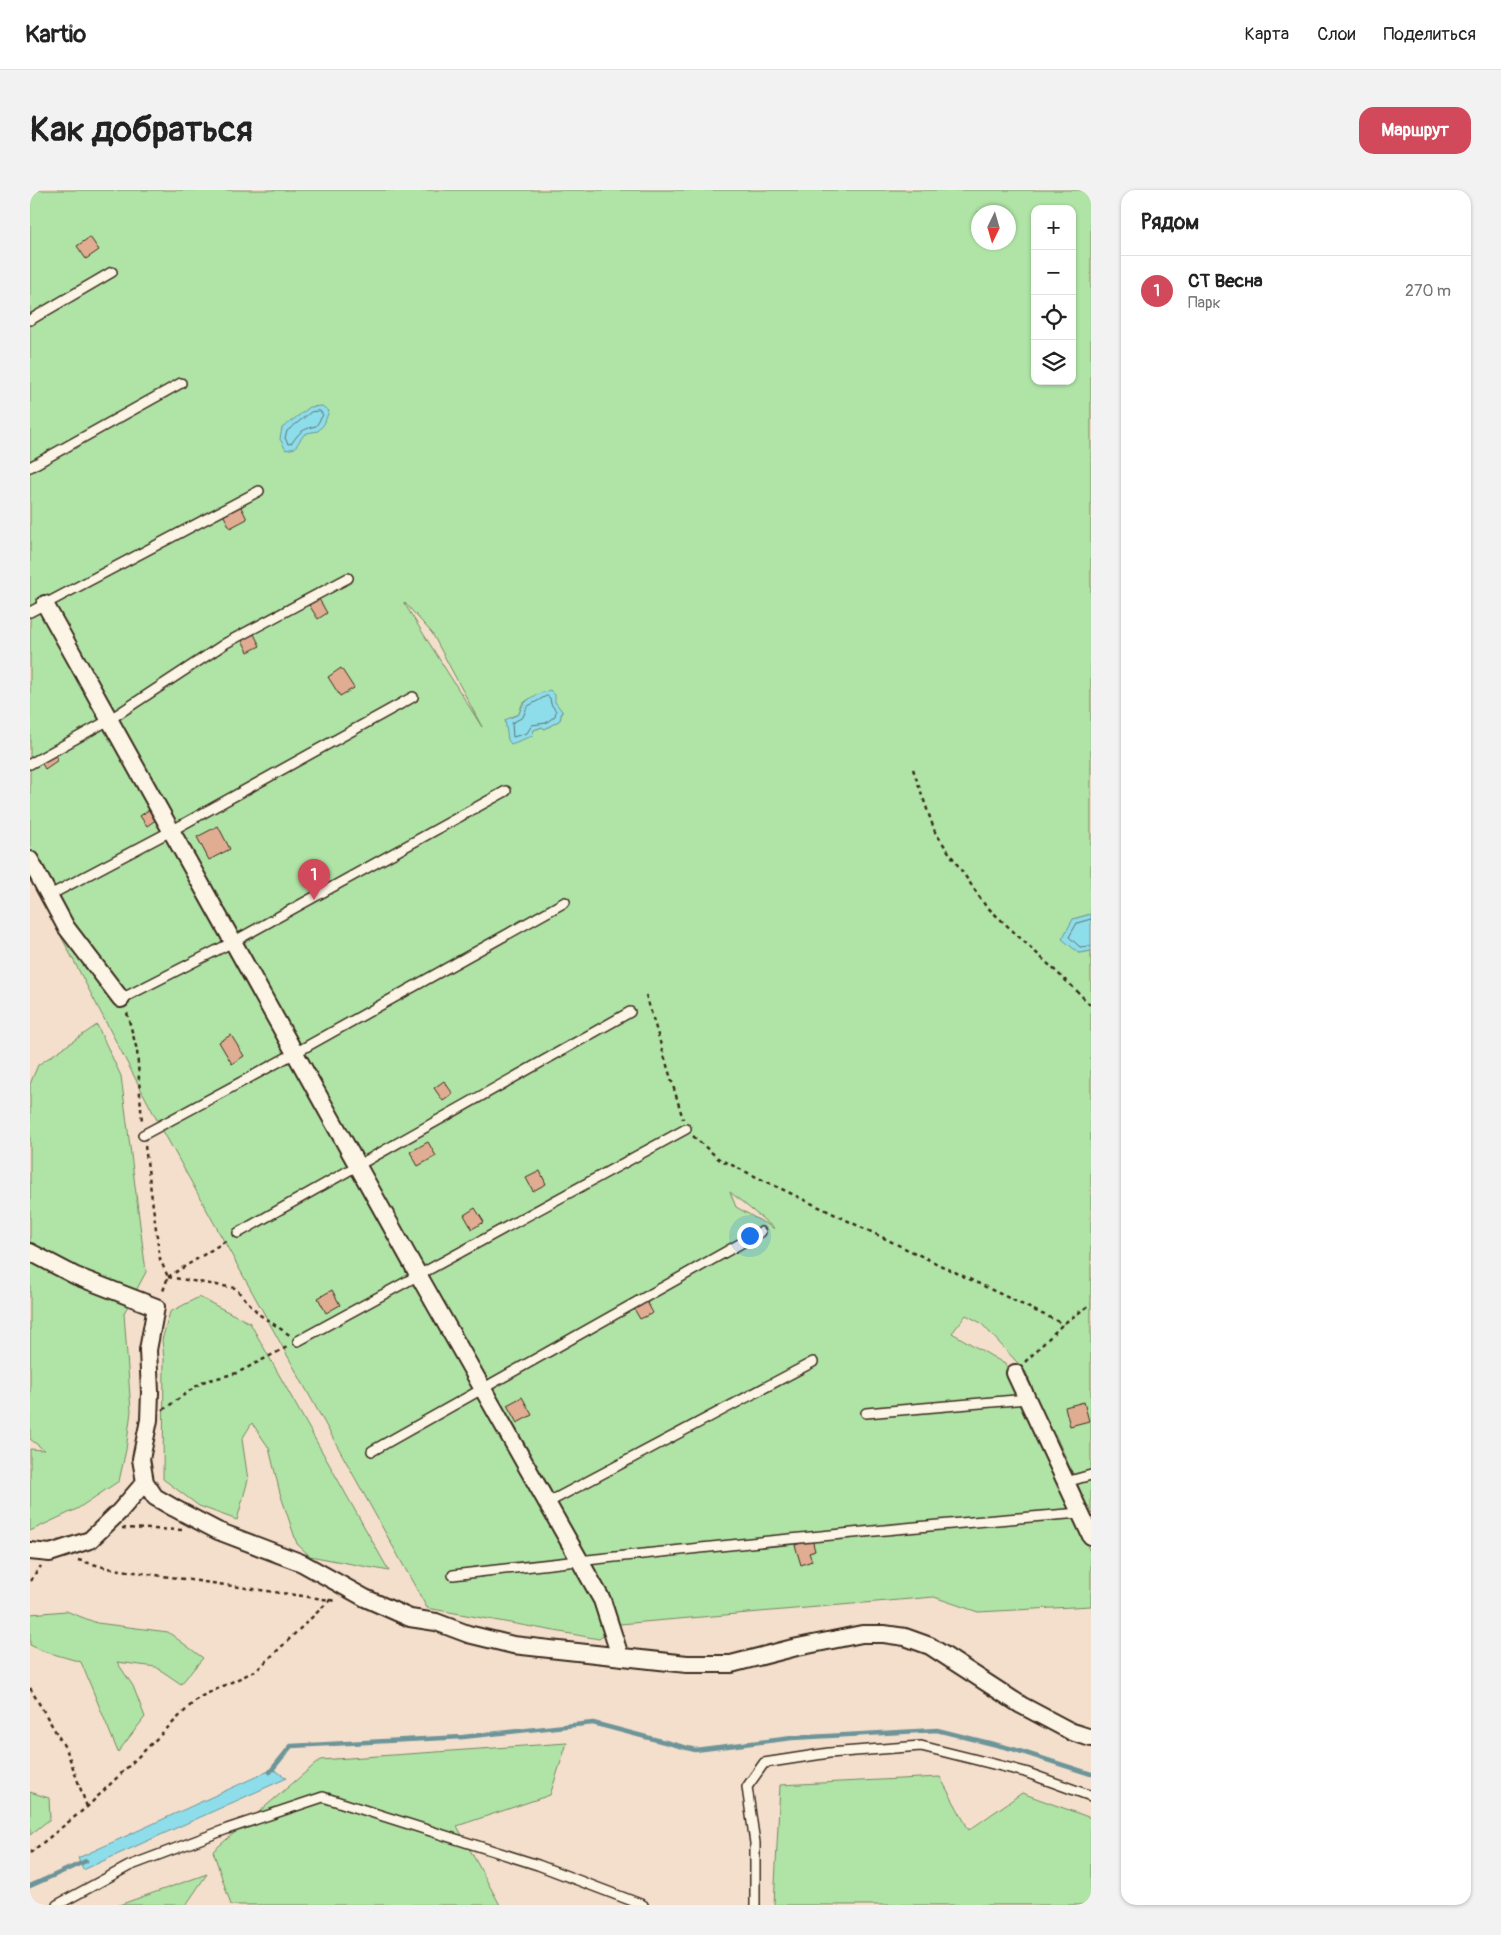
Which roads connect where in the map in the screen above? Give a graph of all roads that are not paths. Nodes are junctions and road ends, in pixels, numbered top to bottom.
1 (112, 272) dead end
2 (30, 320) edge
3 (181, 383) dead end
4 (30, 467) edge
5 (259, 491) dead end
6 (348, 578) dead end
7 (44, 604) junction
8 (30, 612) edge
9 (413, 697) dead end
10 (109, 720) junction
11 (30, 764) edge
12 (506, 791) dead end
13 (171, 831) junction
14 (30, 860) edge
15 (50, 895) junction
16 (565, 902) dead end
17 (233, 942) junction
18 (121, 999) joint
19 (630, 1012) dead end
20 (295, 1053) junction
21 (686, 1129) road end
22 (143, 1135) road end
23 (358, 1165) junction
24 (760, 1232) dead end
25 (238, 1233) road end
26 (30, 1252) edge
27 (419, 1276) junction
28 (298, 1341) road end
29 (813, 1362) dead end
30 (1015, 1373) road end
31 (482, 1388) junction
32 (1027, 1399) junction
33 (866, 1413) dead end
34 (372, 1451) dead end
35 (1091, 1475) edge
36 (145, 1482) junction
37 (1066, 1482) junction
38 (547, 1503) junction
39 (1080, 1512) junction
40 (1091, 1536) edge
41 (30, 1551) edge
42 (580, 1560) junction
43 (453, 1575) dead end
44 (620, 1656) junction
45 (1091, 1738) edge
46 (1091, 1796) edge
47 (57, 1905) edge
48 (642, 1905) edge
49 (755, 1905) edge

1 - 2 lane
3 - 4 lane
5 - 7 lane
6 - 10 lane
7 - 8 lane
7 - 10 street
9 - 13 lane
10 - 11 lane
10 - 13 street
12 - 17 lane
13 - 15 lane
13 - 17 street
14 - 15 street
15 - 18 street
16 - 20 lane
17 - 18 lane
17 - 20 street
19 - 23 lane
20 - 22 lane
20 - 23 street
21 - 27 lane
23 - 25 lane
23 - 27 street
24 - 31 lane
26 - 36 street
27 - 28 lane
27 - 31 street
29 - 38 lane
30 - 32 street
31 - 34 lane
31 - 38 street
32 - 33 lane
32 - 37 street
35 - 37 lane
36 - 41 street
36 - 44 street
37 - 39 street
38 - 42 street
39 - 40 street
39 - 42 lane
42 - 43 lane
42 - 44 street
44 - 45 street
46 - 49 lane
47 - 48 lane

